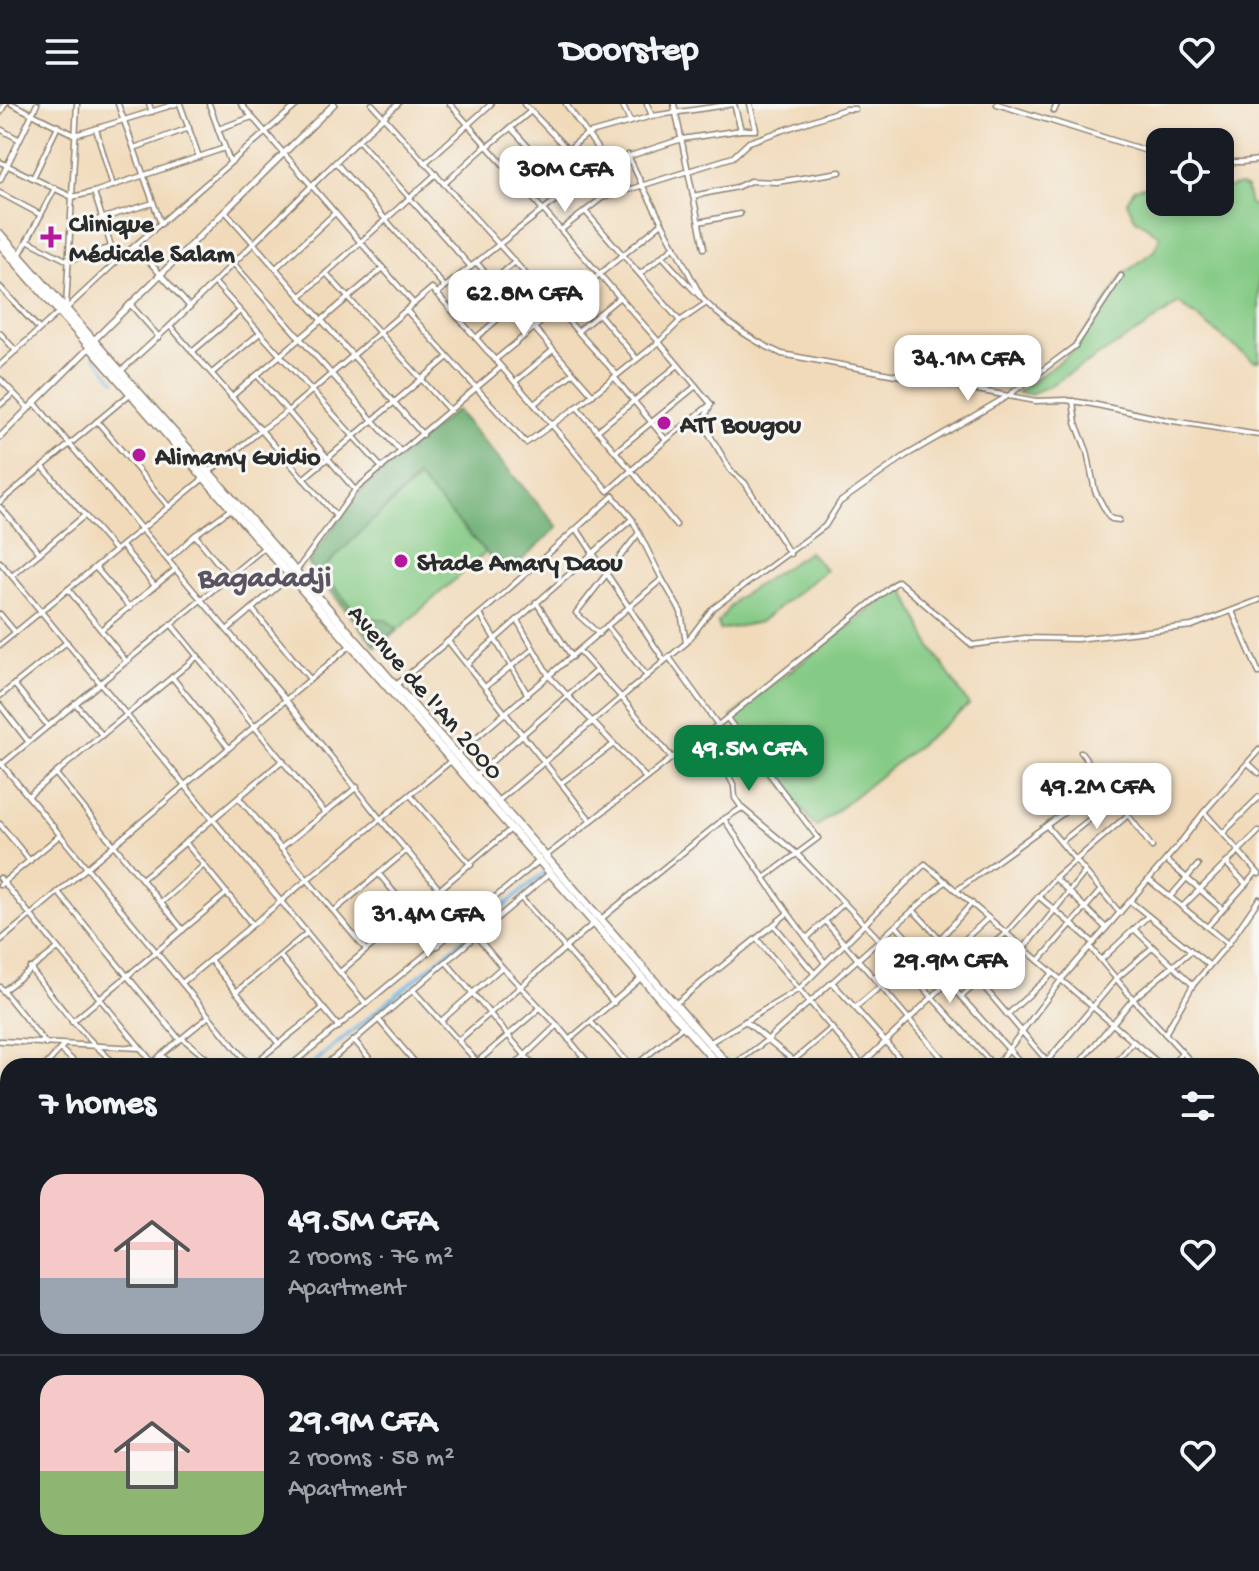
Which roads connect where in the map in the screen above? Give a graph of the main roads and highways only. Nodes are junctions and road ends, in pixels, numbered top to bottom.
1 (0, 234) edge
2 (0, 244) edge
3 (62, 311) junction
4 (91, 344) junction
5 (206, 475) junction
6 (267, 545) junction
7 (293, 574) junction
8 (392, 687) junction
9 (454, 758) junction
10 (542, 858) junction
11 (597, 921) junction
12 (712, 1058) edge
13 (723, 1058) edge

1 - 3 main road, Avenue de l'An 2000
2 - 3 main road, Avenue de l'An 2000
3 - 4 main road, Avenue de l'An 2000
4 - 5 main road, Avenue de l'An 2000
4 - 5 main road, Avenue de l'An 2000
5 - 6 main road, Avenue de l'An 2000
5 - 6 main road, Avenue de l'An 2000
6 - 7 main road, Avenue de l'An 2000
7 - 8 main road, Avenue de l'An 2000
7 - 8 main road, Avenue de l'An 2000
8 - 9 main road, Avenue de l'An 2000
9 - 10 main road, Avenue de l'An 2000
9 - 10 main road, Avenue de l'An 2000
10 - 11 main road, Avenue de l'An 2000
10 - 11 main road, Avenue de l'An 2000
11 - 12 main road, Avenue de l'An 2000
11 - 13 main road, Avenue de l'An 2000

